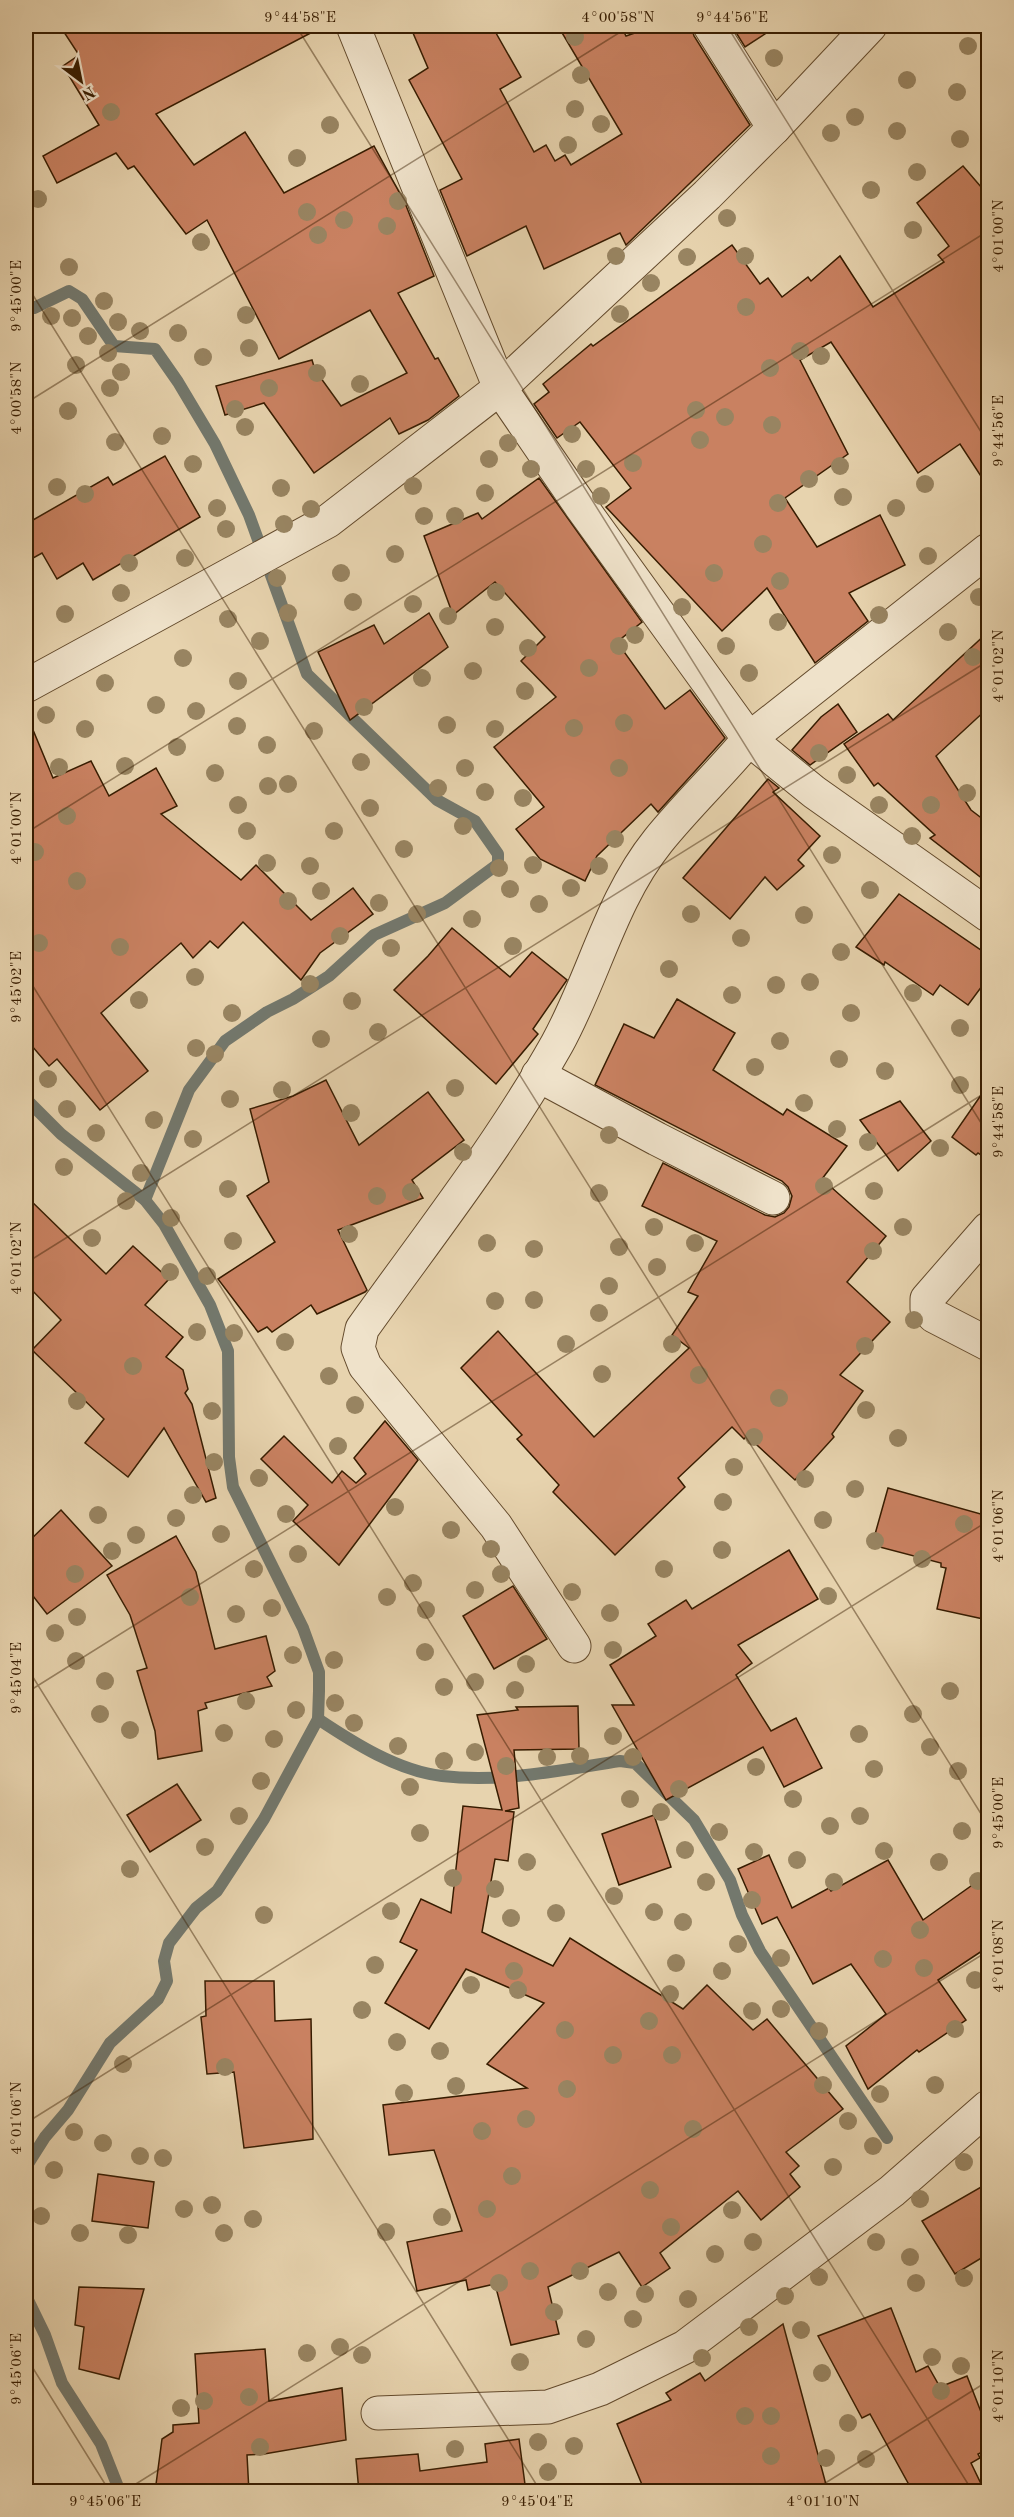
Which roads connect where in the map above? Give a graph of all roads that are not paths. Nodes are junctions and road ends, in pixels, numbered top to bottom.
1 (353, 26) edge
2 (710, 26) edge
3 (870, 26) edge
4 (774, 128) junction
5 (500, 388) junction
6 (988, 550) edge
7 (30, 675) edge
8 (749, 739) junction
9 (988, 915) edge
10 (538, 1075) junction
11 (773, 1198) dead end
12 (988, 1230) edge
13 (988, 1344) edge
14 (574, 1646) dead end
15 (988, 2107) edge
16 (378, 2413) dead end

1 - 5 street
2 - 4 street
3 - 4 street
4 - 5 street
5 - 7 street
5 - 8 street
6 - 8 street
8 - 9 street
8 - 10 street
10 - 11 street
10 - 14 street
12 - 13 street
15 - 16 street

